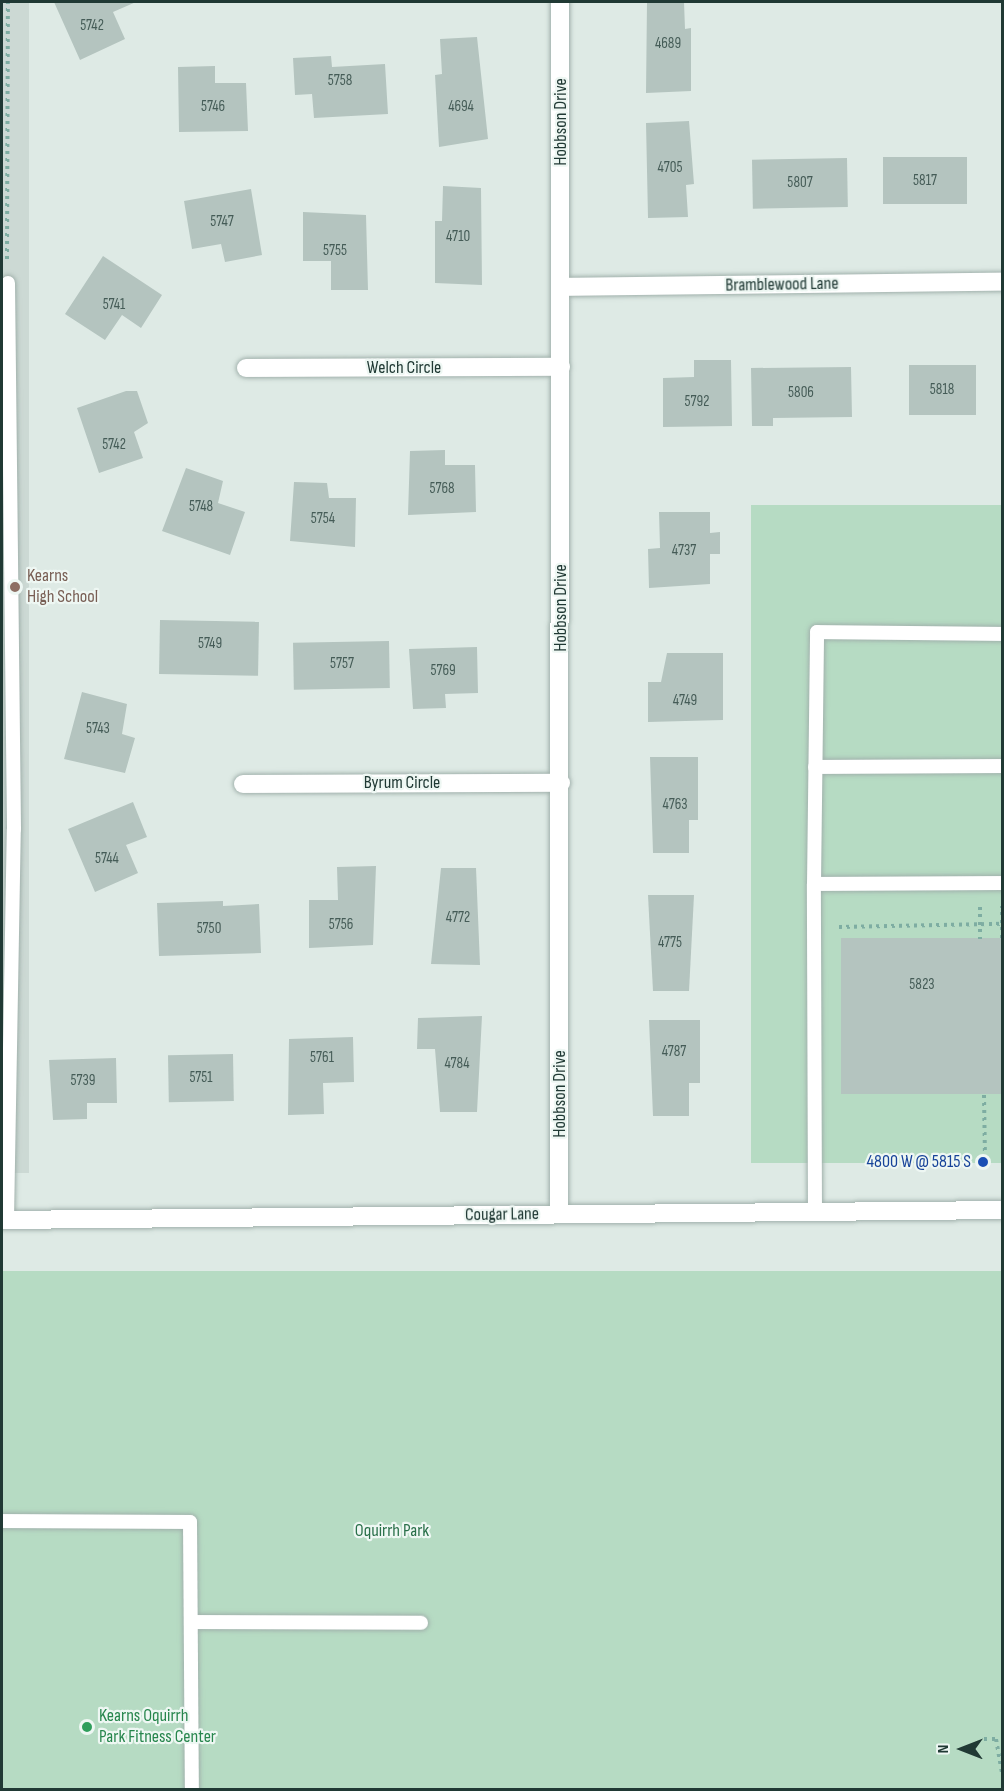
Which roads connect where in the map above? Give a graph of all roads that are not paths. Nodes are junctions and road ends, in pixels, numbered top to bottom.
1 (560, 2) edge
2 (1002, 282) edge
3 (8, 283) road end
4 (562, 287) junction
5 (561, 367) junction
6 (246, 368) dead end
7 (1002, 634) edge
8 (1002, 766) edge
9 (815, 767) junction
10 (561, 783) junction
11 (243, 784) dead end
12 (1002, 883) edge
13 (814, 884) junction
14 (1002, 1210) edge
15 (815, 1213) junction
16 (559, 1215) junction
17 (4, 1220) edge
18 (2, 1521) edge
19 (191, 1622) junction
20 (421, 1623) dead end
21 (192, 1790) edge

1 - 4 street, Hobbson Drive
2 - 4 street, Bramblewood Lane
3 - 17 lane
4 - 5 street, Hobbson Drive
5 - 6 street, Welch Circle
5 - 10 street, Hobbson Drive
7 - 9 lane
8 - 9 lane
9 - 13 lane
10 - 11 street, Byrum Circle
10 - 16 street, Hobbson Drive
12 - 13 lane
13 - 15 lane
14 - 15 street, Cougar Lane
15 - 16 street, Cougar Lane
16 - 17 street, Cougar Lane
18 - 19 lane
19 - 20 lane
19 - 21 lane

